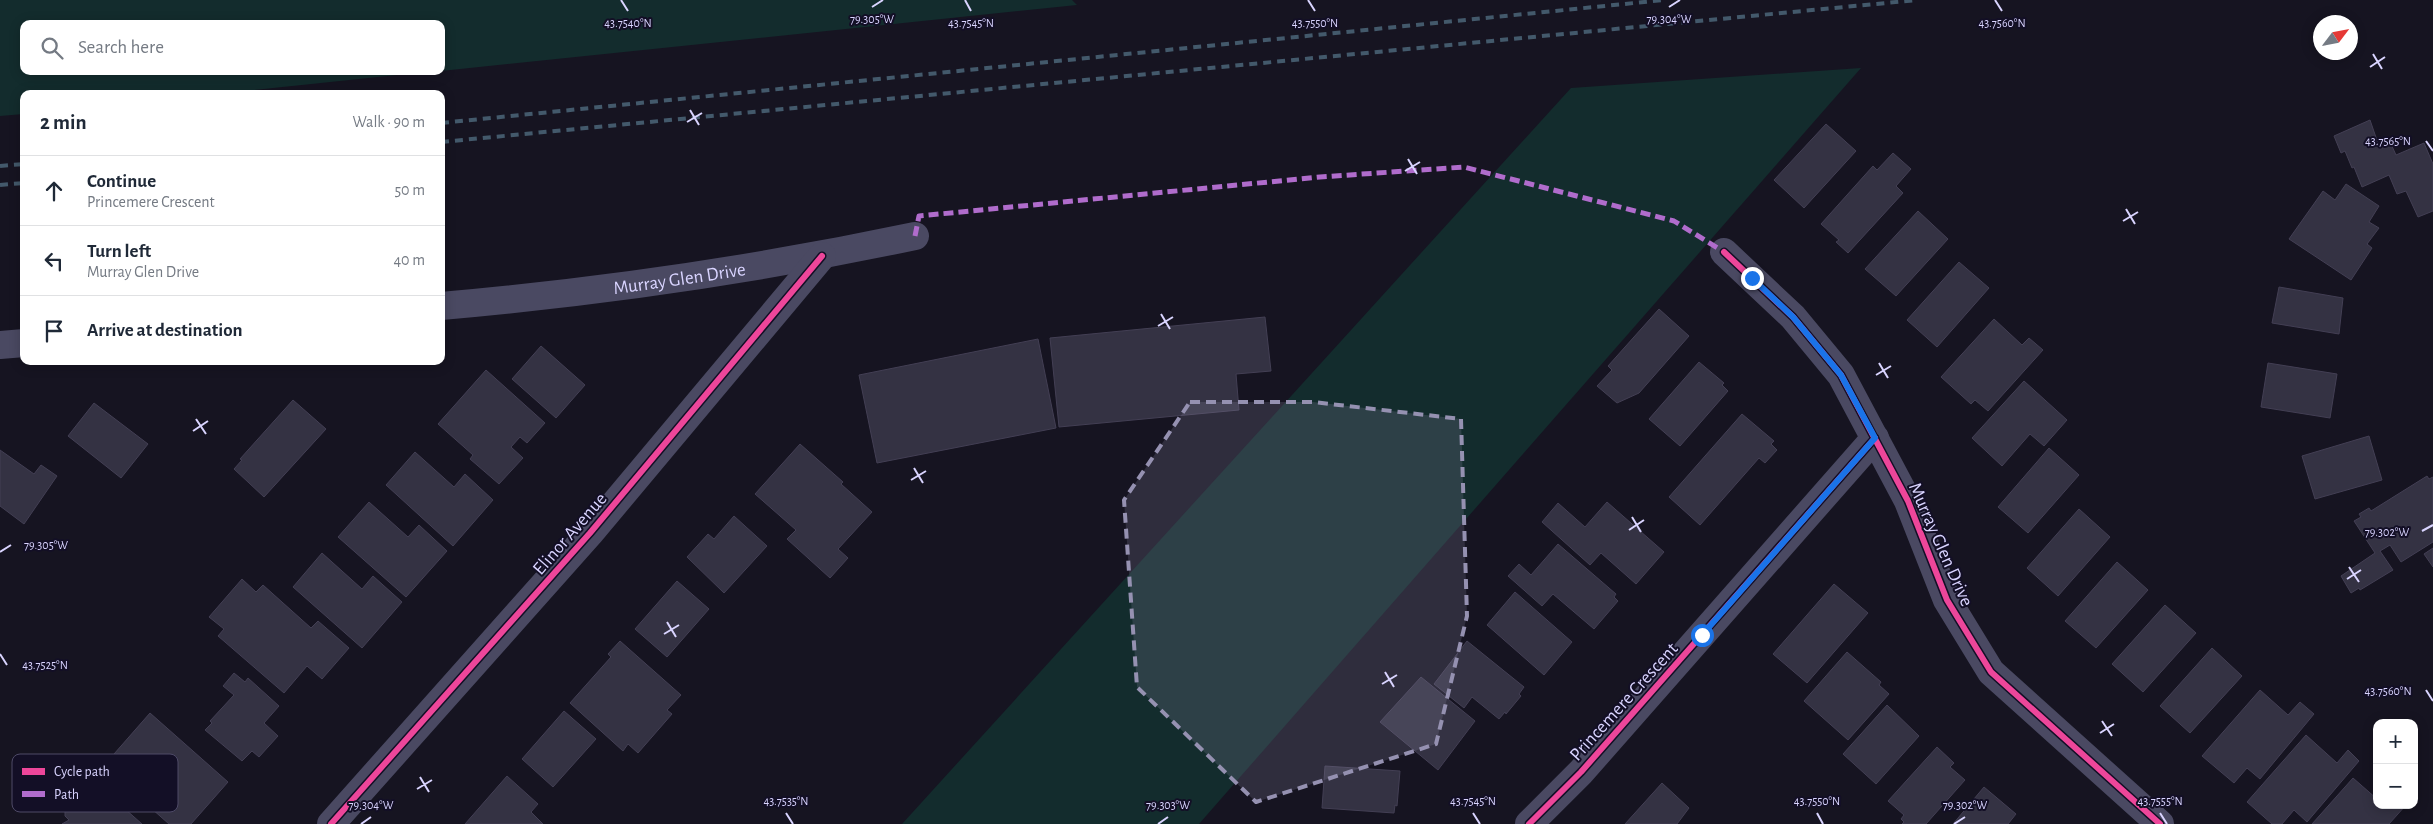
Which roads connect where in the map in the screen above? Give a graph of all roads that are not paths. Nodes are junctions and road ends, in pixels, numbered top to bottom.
1 (915, 236) dead end
2 (1724, 252) dead end
3 (822, 256) junction
4 (445, 306) edge
5 (20, 343) edge
6 (0, 345) edge
7 (1875, 438) junction
8 (331, 824) edge
9 (1529, 824) edge
10 (2160, 824) edge

1 - 3 street, Murray Glen Drive
2 - 7 street, Murray Glen Drive
3 - 4 street, Murray Glen Drive
3 - 8 street, Elinor Avenue
5 - 6 street
7 - 9 street, Princemere Crescent
7 - 10 street, Murray Glen Drive

